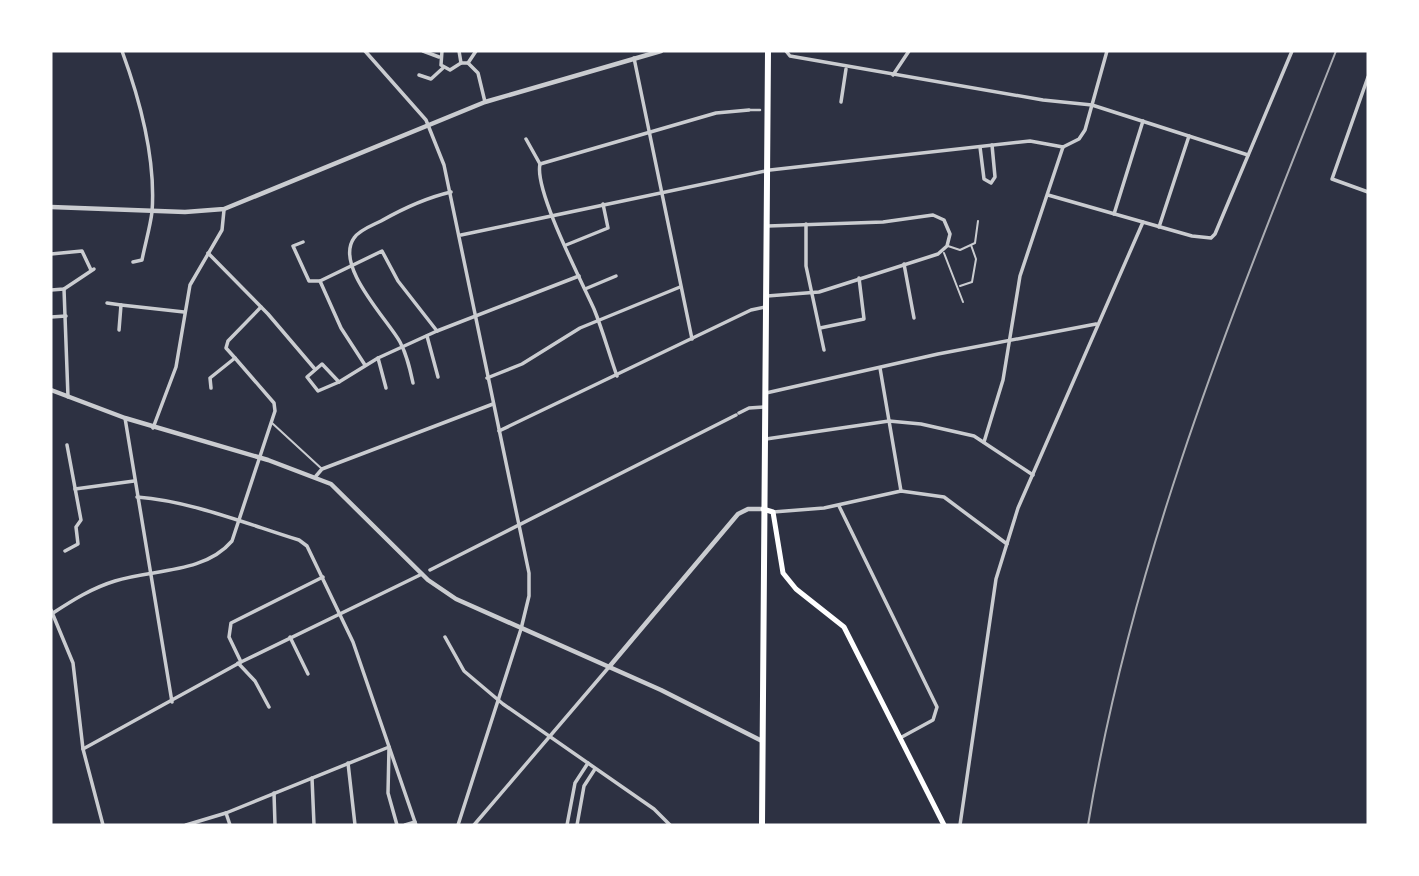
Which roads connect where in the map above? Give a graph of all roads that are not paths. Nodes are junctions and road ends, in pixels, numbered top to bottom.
1 (122, 51) edge
2 (365, 51) edge
3 (423, 51) edge
4 (442, 51) edge
5 (459, 51) edge
6 (476, 51) edge
7 (661, 51) edge
8 (768, 51) edge
9 (786, 51) edge
10 (909, 51) edge
11 (1107, 51) edge
12 (1292, 51) edge
13 (439, 57) junction
14 (634, 58) junction
15 (468, 62) junction
16 (461, 63) junction
17 (444, 68) junction
18 (846, 68) junction
19 (419, 75) dead end
20 (892, 75) junction
21 (1368, 77) edge
22 (485, 102) junction
23 (841, 102) dead end
24 (1093, 105) junction
25 (749, 110) joint
26 (760, 110) dead end
27 (1143, 121) junction
28 (428, 125) junction
29 (648, 132) junction
30 (1189, 136) junction
31 (526, 139) dead end
32 (992, 145) junction
33 (980, 147) junction
34 (1063, 147) junction
35 (1248, 155) junction
36 (540, 164) junction
37 (766, 172) junction
38 (450, 192) junction
39 (660, 192) junction
40 (1368, 192) edge
41 (1048, 195) junction
42 (603, 204) junction
43 (51, 207) edge
44 (224, 209) junction
45 (152, 211) junction
46 (1114, 214) junction
47 (552, 216) junction
48 (978, 221) dead end
49 (1143, 222) junction
50 (806, 224) junction
51 (766, 226) junction
52 (1159, 227) junction
53 (461, 235) junction
54 (303, 242) dead end
55 (971, 244) junction
56 (566, 245) junction
57 (947, 246) junction
58 (943, 252) junction
59 (208, 253) junction
60 (51, 254) edge
61 (134, 262) dead end
62 (904, 264) junction
63 (352, 265) junction
64 (579, 276) junction
65 (616, 276) dead end
66 (859, 278) junction
67 (320, 281) junction
68 (959, 286) junction
69 (680, 287) junction
70 (64, 289) junction
71 (585, 289) junction
72 (51, 290) edge
73 (813, 293) junction
74 (765, 296) junction
75 (963, 302) dead end
76 (107, 303) dead end
77 (121, 305) junction
78 (261, 307) junction
79 (765, 307) junction
80 (184, 312) junction
81 (66, 316) junction
82 (51, 317) edge
83 (475, 318) junction
84 (914, 318) dead end
85 (598, 320) junction
86 (1097, 324) junction
87 (820, 328) junction
88 (119, 330) dead end
89 (437, 331) junction
90 (427, 335) junction
91 (692, 339) junction
92 (1009, 341) junction
93 (403, 346) junction
94 (824, 350) dead end
95 (235, 358) junction
96 (378, 358) junction
97 (365, 365) junction
98 (314, 368) junction
99 (880, 368) junction
100 (617, 376) junction
101 (438, 377) dead end
102 (487, 378) junction
103 (339, 382) junction
104 (413, 383) dead end
105 (211, 388) dead end
106 (386, 388) dead end
107 (51, 390) edge
108 (765, 393) junction
109 (68, 397) junction
110 (493, 404) junction
111 (764, 407) junction
112 (125, 418) junction
113 (889, 421) junction
114 (272, 422) junction
115 (153, 428) junction
116 (499, 431) junction
117 (764, 439) junction
118 (984, 442) junction
119 (66, 445) dead end
120 (259, 458) junction
121 (322, 469) junction
122 (1033, 475) junction
123 (316, 476) junction
124 (134, 481) junction
125 (75, 489) junction
126 (901, 491) junction
127 (137, 497) junction
128 (839, 506) junction
129 (763, 509) junction
130 (774, 512) junction
131 (239, 522) junction
132 (519, 526) junction
133 (1007, 544) junction
134 (65, 551) dead end
135 (430, 570) dead end
136 (150, 573) junction
137 (422, 574) junction
138 (323, 577) junction
139 (52, 612) edge
140 (341, 612) junction
141 (521, 629) junction
142 (290, 637) junction
143 (444, 638) dead end
144 (240, 662) junction
145 (609, 667) junction
146 (308, 674) dead end
147 (498, 699) junction
148 (172, 702) junction
149 (269, 707) dead end
150 (550, 736) junction
151 (901, 738) junction
152 (762, 741) junction
153 (389, 747) junction
154 (83, 749) junction
155 (348, 763) junction
156 (587, 763) junction
157 (596, 768) junction
158 (312, 778) junction
159 (274, 793) junction
160 (226, 813) junction
161 (415, 824) edge
162 (103, 825) edge
163 (186, 825) edge
164 (230, 825) edge
165 (275, 825) edge
166 (314, 825) edge
167 (355, 825) edge
168 (397, 825) edge
169 (405, 825) edge
170 (458, 825) edge
171 (474, 825) edge
172 (568, 825) edge
173 (577, 825) edge
174 (670, 825) edge
175 (762, 825) edge
176 (944, 825) edge
177 (960, 825) edge

1 - 45 street
2 - 28 street
3 - 13 street
4 - 13 street
5 - 16 street
6 - 15 street
7 - 14 street
8 - 37 main road
9 - 18 street
10 - 20 street
11 - 24 street
12 - 35 street
13 - 17 street
14 - 22 street
14 - 29 street
15 - 16 street
15 - 22 street
16 - 17 street
17 - 19 street
18 - 20 street
18 - 23 street
20 - 24 street
21 - 40 street
22 - 28 street
24 - 27 street
24 - 34 street
25 - 26 street
25 - 29 street
27 - 30 street
27 - 46 street
28 - 38 street
28 - 44 street
29 - 36 street
29 - 39 street
30 - 35 street
30 - 52 street
31 - 36 street
32 - 33 street
32 - 33 street
32 - 34 street
33 - 37 street
34 - 41 street
35 - 52 street
36 - 47 street
37 - 39 street
37 - 51 main road
38 - 53 street
38 - 63 street
39 - 42 street
39 - 69 street
41 - 46 street
41 - 92 street
42 - 47 street
42 - 56 street
43 - 45 street
44 - 45 street
44 - 59 street
45 - 61 street
46 - 49 street
47 - 53 street
47 - 56 street
48 - 55 lane
49 - 52 street
49 - 86 street
50 - 51 street
50 - 57 street
50 - 73 street
51 - 74 main road
53 - 83 street
54 - 67 street
55 - 57 lane
55 - 68 lane
56 - 64 street
57 - 58 street
58 - 62 street
58 - 68 lane
59 - 78 street
59 - 80 street
60 - 70 street
62 - 66 street
62 - 84 street
63 - 67 street
63 - 89 street
63 - 93 street
64 - 71 street
64 - 83 street
65 - 71 street
66 - 73 street
66 - 87 street
67 - 97 street
68 - 75 lane
69 - 85 street
69 - 91 street
70 - 72 street
70 - 81 street
71 - 85 street
73 - 74 street
73 - 87 street
74 - 79 main road
76 - 77 street
77 - 80 street
77 - 88 street
78 - 95 street
78 - 98 street
79 - 91 street
79 - 108 main road
80 - 115 street
81 - 82 street
81 - 109 street
83 - 89 street
83 - 102 street
85 - 100 street
85 - 102 street
86 - 92 street
86 - 122 street
87 - 94 street
89 - 90 street
90 - 93 street
90 - 101 street
91 - 100 street
92 - 99 street
92 - 118 street
93 - 96 street
93 - 104 street
95 - 105 street
95 - 114 street
96 - 97 street
96 - 106 street
97 - 103 street
98 - 103 street
98 - 103 street
99 - 108 street
99 - 113 street
100 - 116 street
102 - 110 street
107 - 109 street
108 - 111 main road
109 - 112 street
110 - 116 street
110 - 121 street
111 - 117 main road
111 - 132 street
112 - 115 street
112 - 124 street
113 - 117 street
113 - 118 street
113 - 126 street
114 - 120 street
114 - 121 lane
115 - 120 street
116 - 132 street
117 - 129 main road
118 - 122 street
119 - 125 street
120 - 123 street
120 - 131 street
121 - 123 street
122 - 133 street
123 - 137 street
124 - 125 street
124 - 127 street
125 - 134 street
126 - 128 street
126 - 133 street
127 - 131 street
127 - 136 street
128 - 130 street
128 - 151 street
129 - 130 main road
129 - 145 street
129 - 152 main road
130 - 151 main road
131 - 136 street
131 - 138 street
132 - 135 street
132 - 141 street
133 - 177 street
136 - 139 street
136 - 148 street
137 - 140 street
137 - 141 street
138 - 140 street
138 - 144 street
139 - 154 street
140 - 142 street
140 - 153 street
141 - 145 street
141 - 147 street
142 - 144 street
142 - 146 street
143 - 147 street
144 - 148 street
144 - 149 street
145 - 150 street
145 - 152 street
147 - 150 street
147 - 170 street
148 - 154 street
150 - 156 street
150 - 171 street
151 - 176 main road
152 - 175 main road
153 - 155 street
153 - 161 street
153 - 168 street
154 - 162 street
155 - 158 street
155 - 167 street
156 - 157 street
156 - 172 street
157 - 173 street
157 - 174 street
158 - 159 street
158 - 166 street
159 - 160 street
159 - 165 street
160 - 163 street
160 - 164 street
161 - 169 street

